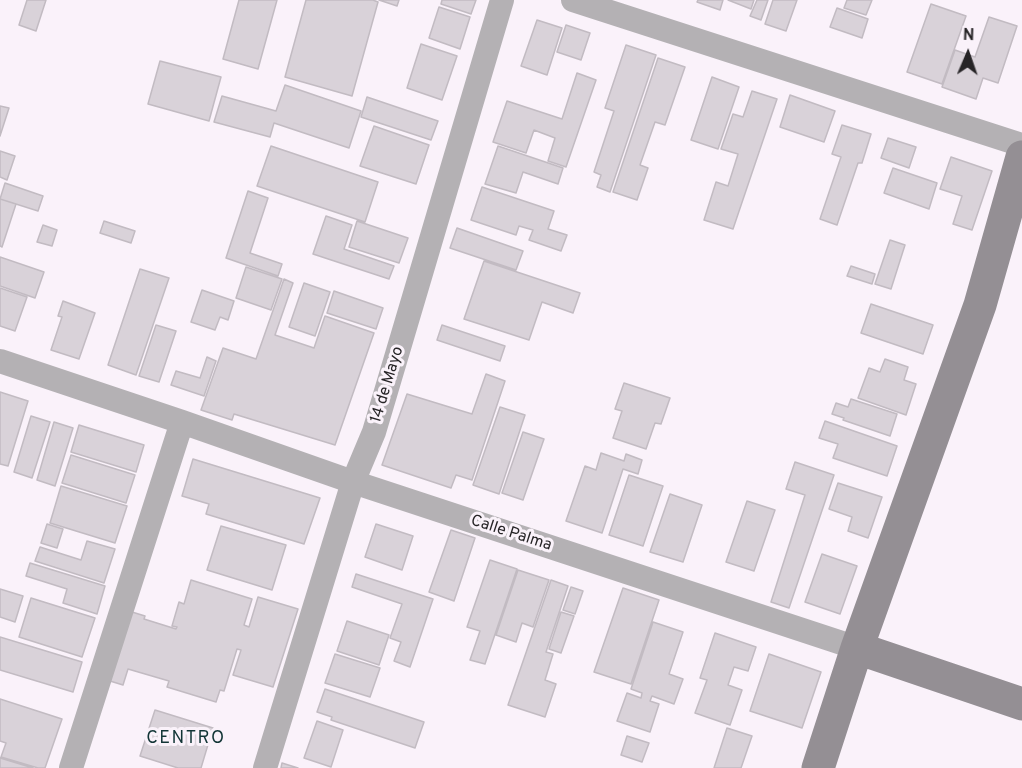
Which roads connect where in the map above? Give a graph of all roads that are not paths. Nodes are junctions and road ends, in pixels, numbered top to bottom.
1 (502, 0) edge
2 (573, 0) edge
3 (1022, 145) edge
4 (1022, 158) edge
5 (0, 361) edge
6 (182, 422) junction
7 (353, 482) junction
8 (857, 648) junction
9 (1022, 704) edge
10 (71, 768) edge
11 (265, 768) edge
12 (818, 768) edge

1 - 7 street, 14 de Mayo
2 - 3 street
4 - 8 street
5 - 6 street, Calle Palma
6 - 7 street, Calle Palma
6 - 10 street
7 - 8 street, Calle Palma
7 - 11 street, 14 de Mayo
8 - 9 street, Calle Palma
8 - 12 street

